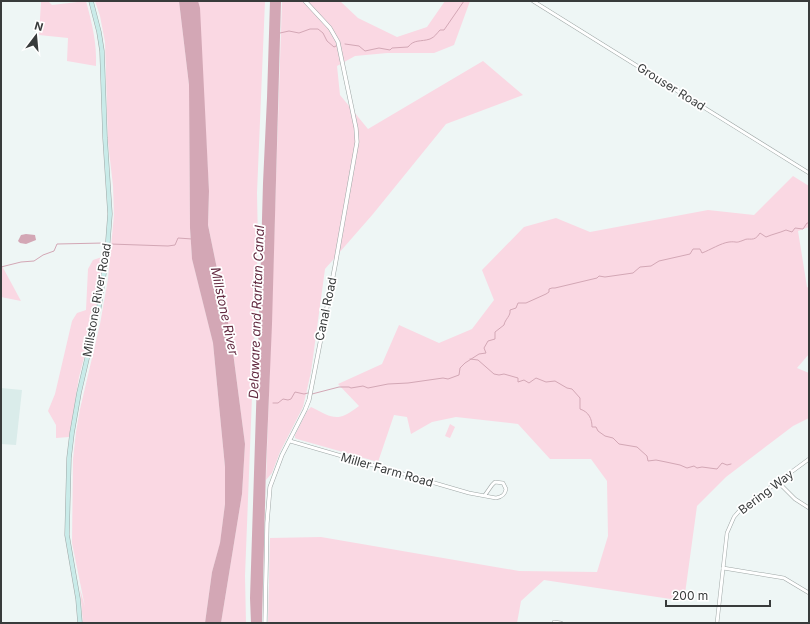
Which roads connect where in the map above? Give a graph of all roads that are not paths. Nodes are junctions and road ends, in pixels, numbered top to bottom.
1 (90, 1) edge
2 (305, 1) edge
3 (533, 1) edge
4 (809, 174) edge
5 (290, 441) junction
6 (809, 460) edge
7 (779, 483) junction
8 (485, 495) junction
9 (809, 508) edge
10 (723, 568) junction
11 (809, 593) edge
12 (554, 622) edge
13 (80, 623) edge
14 (265, 623) edge
15 (561, 623) edge
16 (717, 623) edge

1 - 13 main road, Millstone River Road
2 - 5 street, Canal Road
3 - 4 street, Grouser Road
5 - 8 street, Miller Farm Road
5 - 14 street, Canal Road
6 - 7 street, Bering Way
7 - 9 street
7 - 10 street, Bering Way
8 - 8 street, Miller Farm Road
10 - 11 street
10 - 16 street, Bering Way
12 - 15 street

